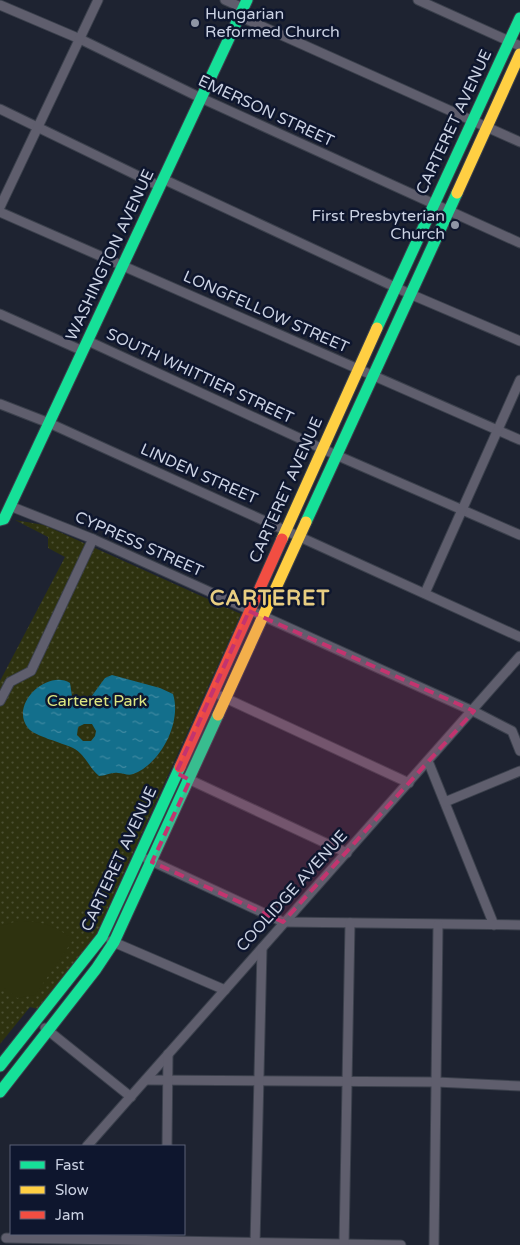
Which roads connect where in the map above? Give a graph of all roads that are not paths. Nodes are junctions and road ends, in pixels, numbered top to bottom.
1 (98, 0) edge
2 (225, 0) edge
3 (418, 0) edge
4 (0, 5) edge
5 (243, 8) edge
6 (520, 18) edge
7 (80, 39) junction
8 (515, 43) edge
9 (520, 54) edge
10 (201, 98) junction
11 (0, 109) edge
12 (474, 122) junction
13 (38, 126) junction
14 (486, 127) junction
15 (520, 142) edge
16 (161, 182) junction
17 (435, 204) junction
18 (0, 207) edge
19 (448, 210) junction
20 (0, 212) edge
21 (520, 243) edge
22 (123, 266) junction
23 (396, 287) junction
24 (410, 294) junction
25 (0, 314) edge
26 (88, 341) junction
27 (520, 341) edge
28 (82, 352) junction
29 (359, 369) junction
30 (373, 375) junction
31 (520, 380) edge
32 (0, 404) edge
33 (49, 423) junction
34 (498, 430) junction
35 (520, 440) edge
36 (322, 448) junction
37 (336, 454) junction
38 (10, 506) junction
39 (462, 509) junction
40 (1, 523) edge
41 (286, 530) junction
42 (520, 535) edge
43 (300, 536) junction
44 (93, 539) junction
45 (425, 593) junction
46 (250, 611) junction
47 (262, 617) junction
48 (520, 637) edge
49 (520, 656) edge
50 (214, 692) junction
51 (227, 698) junction
52 (0, 701) edge
53 (474, 711) junction
54 (520, 751) edge
55 (428, 761) junction
56 (520, 771) edge
57 (176, 773) junction
58 (190, 780) junction
59 (409, 783) junction
60 (445, 802) junction
61 (347, 853) junction
62 (138, 855) junction
63 (152, 862) junction
64 (284, 922) junction
65 (350, 923) junction
66 (438, 925) junction
67 (494, 925) junction
68 (520, 926) edge
69 (102, 937) junction
70 (114, 942) junction
71 (262, 948) junction
72 (225, 990) junction
73 (36, 1021) junction
74 (48, 1031) junction
75 (168, 1054) junction
76 (0, 1066) edge
77 (146, 1080) junction
78 (168, 1080) junction
79 (258, 1082) junction
80 (436, 1082) junction
81 (347, 1083) junction
82 (520, 1086) edge
83 (0, 1092) edge
84 (131, 1097) junction
85 (88, 1145) edge
86 (167, 1145) edge
87 (6, 1239) edge
88 (166, 1240) edge
89 (78, 1242) edge
90 (255, 1244) edge
91 (344, 1244) edge
92 (400, 1245) edge
93 (434, 1245) edge

1 - 7 street
2 - 5 street
3 - 8 street
4 - 7 street, EMERSON STREET
5 - 10 street, WASHINGTON AVENUE
5 - 12 street
6 - 8 street, CARTERET AVENUE
7 - 10 street, EMERSON STREET
7 - 13 street
8 - 12 street, CARTERET AVENUE
9 - 14 street, CARTERET AVENUE
10 - 16 street, WASHINGTON AVENUE
10 - 17 street, EMERSON STREET
11 - 13 street
12 - 14 street
12 - 17 street, CARTERET AVENUE
13 - 16 street
13 - 18 street
14 - 15 street
14 - 19 street, CARTERET AVENUE
16 - 22 street, WASHINGTON AVENUE
16 - 23 street
17 - 19 street, EMERSON STREET
17 - 23 street, CARTERET AVENUE
19 - 21 street, EMERSON STREET
19 - 24 street, CARTERET AVENUE
20 - 22 street, LONGFELLOW STREET
22 - 26 street, WASHINGTON AVENUE
22 - 29 street, LONGFELLOW STREET
23 - 24 street
23 - 29 street, CARTERET AVENUE
24 - 27 street
24 - 30 street, CARTERET AVENUE
25 - 28 street
26 - 28 street, WASHINGTON AVENUE
26 - 36 street, SOUTH WHITTIER STREET
28 - 33 street, WASHINGTON AVENUE
29 - 30 street, LONGFELLOW STREET
29 - 36 street, CARTERET AVENUE
30 - 34 street, LONGFELLOW STREET
30 - 37 street, CARTERET AVENUE
31 - 34 street
32 - 33 street, LINDEN STREET
33 - 38 street, WASHINGTON AVENUE
33 - 41 street, LINDEN STREET
34 - 35 street, LONGFELLOW STREET
34 - 39 street
36 - 37 street, SOUTH WHITTIER STREET
36 - 41 street, CARTERET AVENUE
37 - 39 street, SOUTH WHITTIER STREET
37 - 43 street, CARTERET AVENUE
38 - 40 street, WASHINGTON AVENUE
38 - 44 street, CYPRESS STREET
39 - 42 street, SOUTH WHITTIER STREET
39 - 45 street
41 - 43 street, LINDEN STREET
41 - 46 street, CARTERET AVENUE
43 - 45 street, LINDEN STREET
43 - 47 street, CARTERET AVENUE
44 - 46 street, CYPRESS STREET
44 - 52 street
45 - 48 street, LINDEN STREET
46 - 47 street, CYPRESS STREET
46 - 50 street, CARTERET AVENUE
47 - 51 street, CARTERET AVENUE
47 - 53 street, CYPRESS STREET
49 - 53 street, COOLIDGE AVENUE
50 - 51 street
50 - 57 street, CARTERET AVENUE
51 - 58 street, CARTERET AVENUE
51 - 59 street
53 - 54 street, CYPRESS STREET
53 - 55 street, COOLIDGE AVENUE
55 - 59 street, COOLIDGE AVENUE
55 - 60 street
56 - 60 street
57 - 58 street
57 - 62 street, CARTERET AVENUE
58 - 61 street
58 - 63 street, CARTERET AVENUE
59 - 61 street, COOLIDGE AVENUE
60 - 67 street
61 - 64 street, COOLIDGE AVENUE
62 - 63 street
62 - 69 street, CARTERET AVENUE
63 - 64 street
63 - 70 street, CARTERET AVENUE
64 - 65 street
64 - 71 street, COOLIDGE AVENUE
65 - 66 street
65 - 81 street
66 - 67 street
66 - 80 street
67 - 68 street
69 - 70 street
69 - 73 street, CARTERET AVENUE
70 - 72 street
70 - 74 street, CARTERET AVENUE
71 - 72 street, COOLIDGE AVENUE
71 - 79 street
72 - 75 street, COOLIDGE AVENUE
73 - 74 street
73 - 76 street, CARTERET AVENUE
74 - 83 street, CARTERET AVENUE
74 - 84 street
75 - 77 street, COOLIDGE AVENUE
75 - 78 street
77 - 78 street
77 - 84 street, COOLIDGE AVENUE
78 - 79 street
78 - 86 street
79 - 81 street
79 - 90 street
80 - 81 street
80 - 82 street
80 - 93 street
81 - 91 street
84 - 85 street, COOLIDGE AVENUE
87 - 89 street
88 - 89 street
88 - 90 street
90 - 91 street
91 - 92 street

